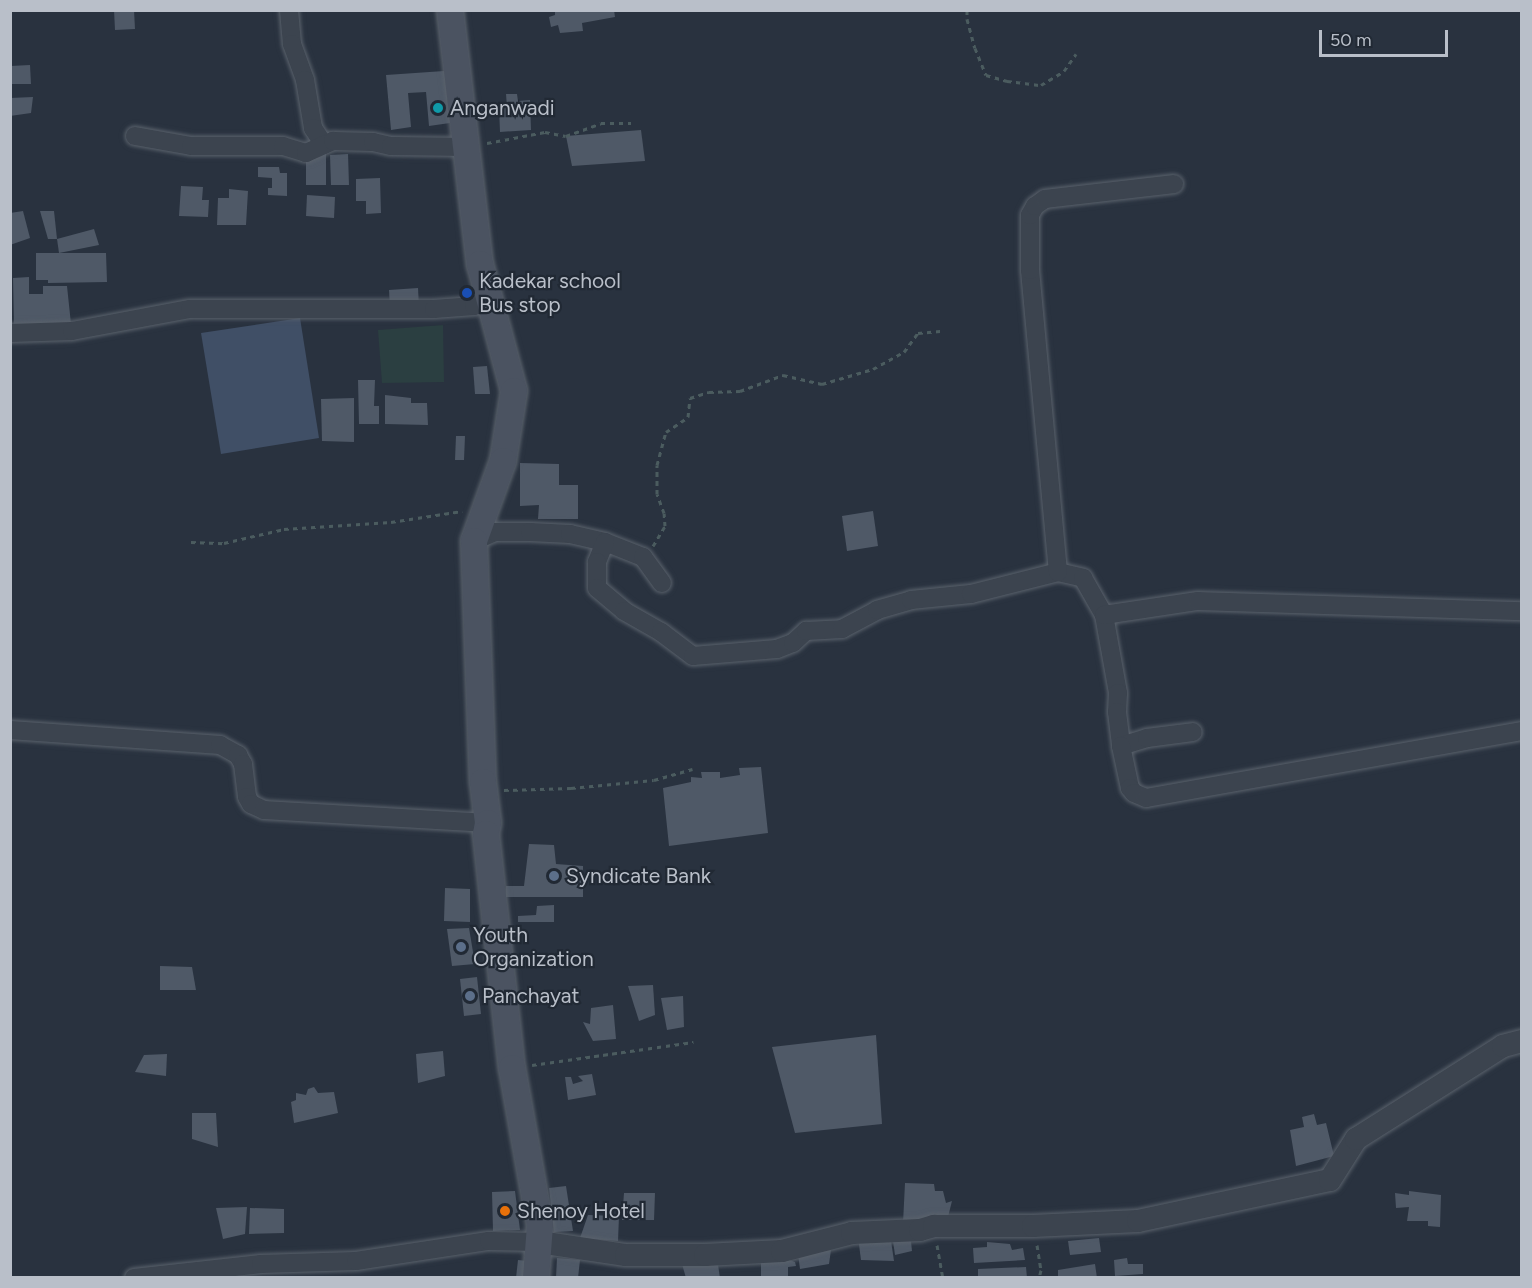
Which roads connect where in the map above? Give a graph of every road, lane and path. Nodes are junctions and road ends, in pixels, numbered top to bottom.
1 (289, 10) edge
2 (450, 10) edge
3 (967, 10) edge
4 (1076, 54) dead end
5 (631, 123) dead end
6 (135, 136) dead end
7 (324, 145) junction
8 (468, 147) junction
9 (1174, 184) dead end
10 (489, 297) junction
11 (943, 331) dead end
12 (10, 333) edge
13 (469, 510) dead end
14 (474, 541) junction
15 (191, 542) dead end
16 (605, 542) junction
17 (643, 558) junction
18 (1058, 572) junction
19 (662, 583) dead end
20 (1521, 611) edge
21 (1104, 615) junction
22 (10, 730) edge
23 (1521, 731) edge
24 (1193, 732) dead end
25 (1121, 746) junction
26 (692, 769) dead end
27 (483, 782) junction
28 (488, 823) junction
29 (1521, 1041) edge
30 (693, 1042) dead end
31 (512, 1068) junction
32 (934, 1226) junction
33 (1034, 1226) junction
34 (539, 1242) junction
35 (134, 1278) edge
36 (536, 1278) edge
37 (943, 1278) edge
38 (1039, 1278) edge

1 - 7 street
2 - 8 main road
3 - 4 path
5 - 8 path
6 - 7 street
7 - 8 street
8 - 10 main road
9 - 18 street
10 - 12 street
10 - 14 main road
11 - 17 path
13 - 15 path
14 - 16 street
14 - 27 main road
16 - 17 street
16 - 18 street
17 - 19 street
18 - 21 street
20 - 21 street
21 - 25 street
22 - 28 street
23 - 25 street
24 - 25 street
26 - 27 path
27 - 28 main road
28 - 31 main road
29 - 33 street
30 - 31 path
31 - 34 main road
32 - 33 street
32 - 34 street
32 - 37 path
33 - 38 path
34 - 35 street
34 - 36 main road

